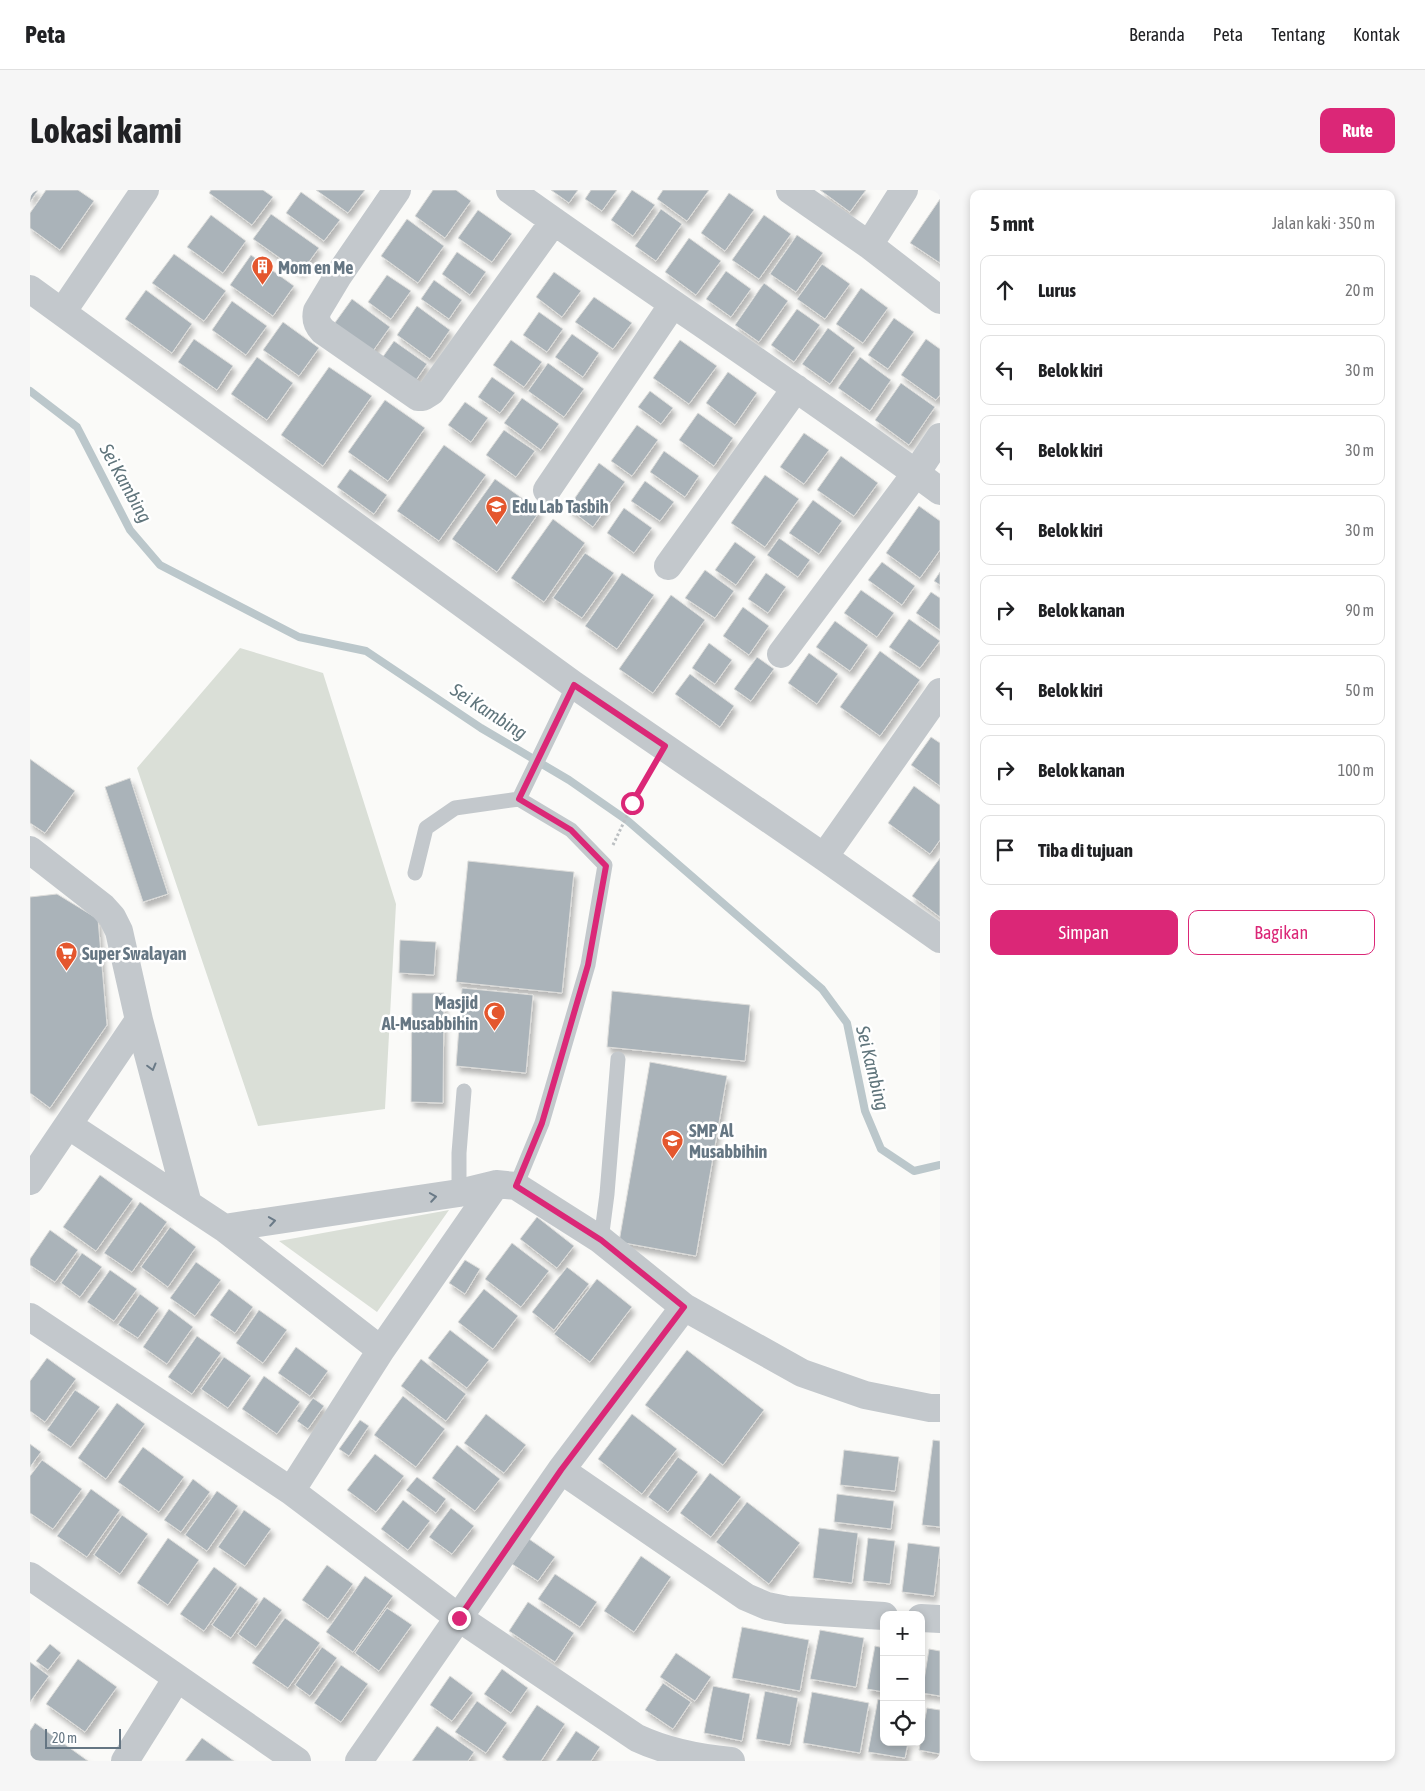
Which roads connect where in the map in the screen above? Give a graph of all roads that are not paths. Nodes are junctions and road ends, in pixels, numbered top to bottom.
1 (145, 190) edge
2 (397, 190) edge
3 (510, 190) edge
4 (790, 190) edge
5 (904, 190) edge
6 (554, 221) junction
7 (869, 245) junction
8 (30, 289) edge
9 (940, 300) edge
10 (673, 304) junction
11 (63, 311) junction
12 (796, 388) junction
13 (940, 437) edge
14 (916, 473) junction
15 (547, 490) dead end
16 (940, 491) edge
17 (668, 566) dead end
18 (781, 654) dead end
19 (574, 685) junction
20 (940, 692) edge
21 (519, 799) junction
22 (30, 850) edge
23 (824, 856) junction
24 (415, 873) dead end
25 (940, 939) edge
26 (139, 1020) junction
27 (618, 1058) dead end
28 (464, 1091) dead end
29 (68, 1126) junction
30 (30, 1181) edge
31 (506, 1185) junction
32 (460, 1193) junction
33 (188, 1204) junction
34 (224, 1228) junction
35 (601, 1240) junction
36 (684, 1307) junction
37 (30, 1317) edge
38 (381, 1350) junction
39 (940, 1408) edge
40 (561, 1470) junction
41 (290, 1491) junction
42 (30, 1576) edge
43 (880, 1616) edge
44 (459, 1618) junction
45 (925, 1618) edge
46 (940, 1619) edge
47 (177, 1678) junction
48 (125, 1761) edge
49 (297, 1761) edge
50 (359, 1761) edge
51 (731, 1761) edge

1 - 11 street
2 - 6 street
3 - 6 street
4 - 7 street
5 - 7 street
6 - 10 street
7 - 9 street
8 - 11 street
10 - 12 street
10 - 15 street
11 - 19 street
12 - 14 street
12 - 17 street
13 - 14 street
14 - 16 street
14 - 18 street
19 - 21 lane
19 - 23 street
20 - 23 street
21 - 24 lane
21 - 31 lane
22 - 26 street
23 - 25 street
26 - 29 street
26 -> 33 street
27 - 35 lane
28 - 32 lane
29 - 30 street
29 - 33 street
31 - 32 street
31 - 35 street
31 - 38 street
34 -> 32 street
33 - 34 street
34 - 38 street
35 - 36 street
36 - 39 street
36 - 40 street
37 - 41 street
38 - 41 street
40 - 43 street
40 - 44 street
41 - 44 street
42 - 47 street
44 - 50 street
44 - 51 street
45 - 46 street
47 - 48 street
47 - 49 street

